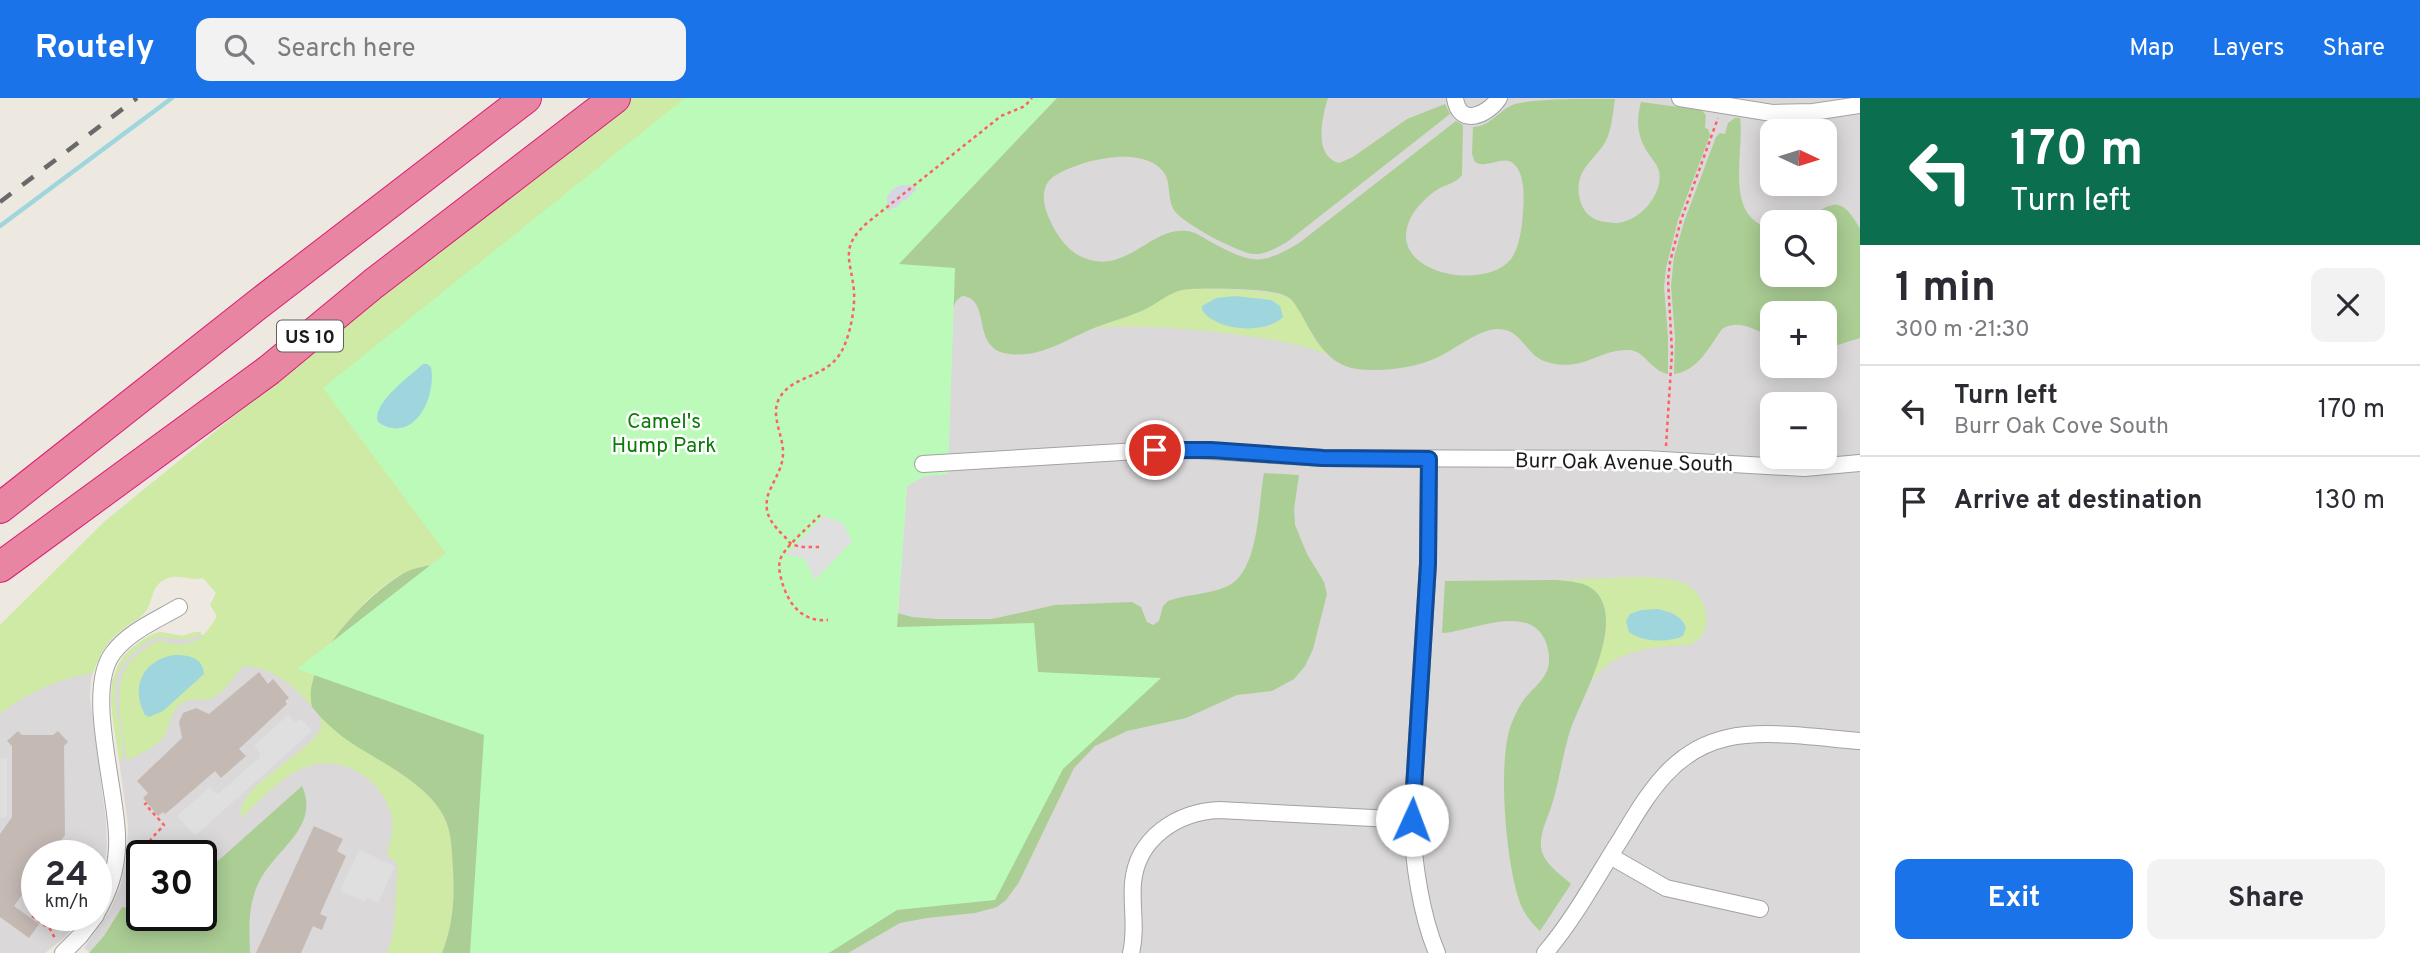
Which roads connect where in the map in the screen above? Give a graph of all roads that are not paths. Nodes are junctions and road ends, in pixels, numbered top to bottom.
1 (526, 98) edge
2 (615, 98) edge
3 (1455, 98) edge
4 (1499, 98) edge
5 (1680, 98) edge
6 (1860, 105) edge
7 (1720, 107) edge
8 (1429, 459) junction
9 (1860, 463) edge
10 (923, 464) dead end
11 (0, 508) edge
12 (0, 567) edge
13 (179, 607) dead end
14 (1860, 741) edge
15 (1412, 820) junction
16 (1610, 856) junction
17 (112, 874) edge
18 (1760, 909) dead end
19 (84, 931) edge
20 (60, 948) edge
21 (1131, 953) edge
22 (1437, 953) edge
23 (1545, 953) edge

1 - 11 highway, US 10
2 - 12 highway, US 10
3 - 4 street
5 - 7 street
6 - 7 street
8 - 9 street, Burr Oak Avenue South
8 - 10 street, Burr Oak Avenue South
8 - 15 street
13 - 17 street
14 - 16 street
15 - 21 street
15 - 22 street
16 - 18 street
16 - 23 street
19 - 20 street

